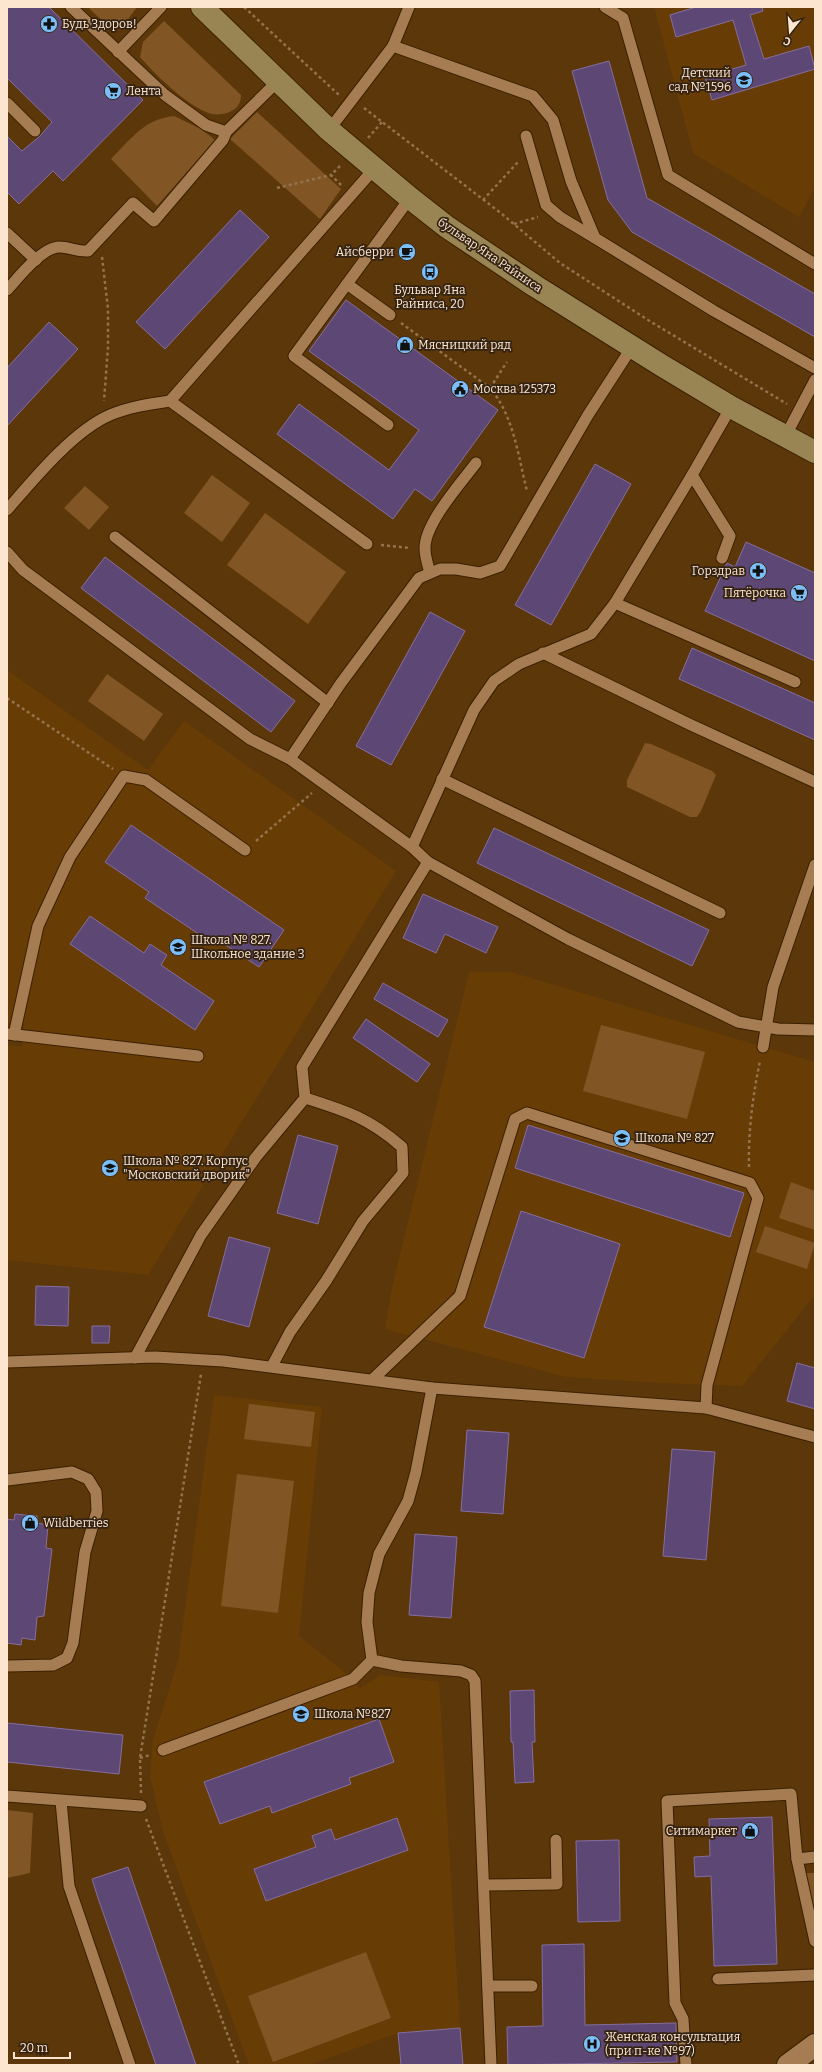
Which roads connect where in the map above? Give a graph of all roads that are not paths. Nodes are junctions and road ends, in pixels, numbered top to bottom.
1 (71, 7) edge
2 (161, 7) edge
3 (202, 7) edge
4 (409, 7) edge
5 (605, 7) edge
6 (393, 46) junction
7 (118, 52) junction
8 (277, 82) junction
9 (7, 103) edge
10 (329, 130) junction
11 (35, 131) dead end
12 (226, 132) junction
13 (526, 136) dead end
14 (374, 169) junction
15 (410, 198) junction
16 (7, 233) edge
17 (595, 238) junction
18 (36, 260) junction
19 (815, 264) edge
20 (347, 284) junction
21 (7, 290) edge
22 (390, 316) road end
23 (632, 347) junction
24 (815, 368) edge
25 (815, 380) edge
26 (170, 401) junction
27 (731, 407) junction
28 (388, 425) dead end
29 (784, 437) junction
30 (815, 452) edge
31 (476, 463) dead end
32 (692, 475) junction
33 (7, 510) edge
34 (115, 537) dead end
35 (367, 544) road end
36 (7, 552) edge
37 (722, 558) dead end
38 (430, 573) junction
39 (615, 603) junction
40 (543, 653) junction
41 (795, 682) dead end
42 (328, 703) junction
43 (290, 759) junction
44 (442, 779) junction
45 (815, 782) edge
46 (412, 847) junction
47 (245, 850) road end
48 (428, 862) junction
49 (815, 865) edge
50 (720, 913) dead end
51 (766, 1027) junction
52 (815, 1030) edge
53 (11, 1035) edge
54 (763, 1047) road end
55 (198, 1056) dead end
56 (305, 1098) junction
57 (135, 1358) junction
58 (7, 1362) edge
59 (272, 1366) junction
60 (373, 1379) junction
61 (432, 1388) junction
62 (706, 1408) junction
63 (815, 1437) edge
64 (7, 1480) edge
65 (372, 1660) junction
66 (7, 1666) edge
67 (163, 1750) dead end
68 (7, 1796) edge
69 (61, 1801) junction
70 (141, 1806) road end
71 (556, 1840) dead end
72 (815, 1857) edge
73 (797, 1859) junction
74 (484, 1885) junction
75 (815, 1940) edge
76 (815, 1975) edge
77 (718, 1979) dead end
78 (488, 1986) junction
79 (532, 1986) dead end
80 (815, 2045) edge
81 (130, 2065) edge
82 (491, 2065) edge
83 (686, 2065) edge
84 (788, 2065) edge

1 - 7 lane
2 - 7 lane
3 - 8 main road, бульвар Яна Райниса
4 - 6 lane
5 - 19 lane
6 - 10 lane
6 - 17 lane
7 - 12 lane
8 - 10 main road, бульвар Яна Райниса
8 - 12 lane
9 - 11 lane
10 - 14 main road, бульвар Яна Райниса
12 - 18 lane
13 - 17 lane
14 - 15 main road, бульвар Яна Райниса
14 - 26 lane
15 - 20 lane
15 - 23 main road, бульвар Яна Райниса
16 - 18 lane
17 - 24 lane
18 - 21 lane
20 - 22 lane
20 - 28 lane
23 - 27 main road, бульвар Яна Райниса
23 - 38 lane
25 - 29 lane
26 - 33 lane
26 - 35 lane
27 - 29 main road, бульвар Яна Райниса
27 - 32 lane
29 - 30 main road, бульвар Яна Райниса
31 - 38 lane
32 - 37 lane
32 - 39 lane
34 - 42 lane
36 - 43 lane
38 - 42 lane
39 - 40 lane
39 - 41 lane
40 - 44 lane
40 - 45 lane
42 - 43 lane
43 - 46 lane
44 - 46 lane
44 - 50 lane
46 - 48 lane
47 - 53 lane
48 - 51 lane
48 - 56 lane
49 - 51 lane
51 - 52 lane
51 - 54 lane
53 - 55 lane
56 - 57 lane
56 - 59 lane
57 - 58 lane
57 - 59 lane
59 - 60 lane
60 - 61 lane
60 - 62 lane
61 - 62 lane
61 - 65 lane
62 - 63 lane
64 - 66 lane
65 - 67 lane
65 - 74 lane
68 - 69 lane
69 - 70 lane
69 - 81 lane
71 - 74 lane
72 - 73 lane
73 - 75 lane
73 - 83 lane
74 - 78 lane
76 - 77 lane
78 - 79 lane
78 - 82 lane
80 - 84 street

